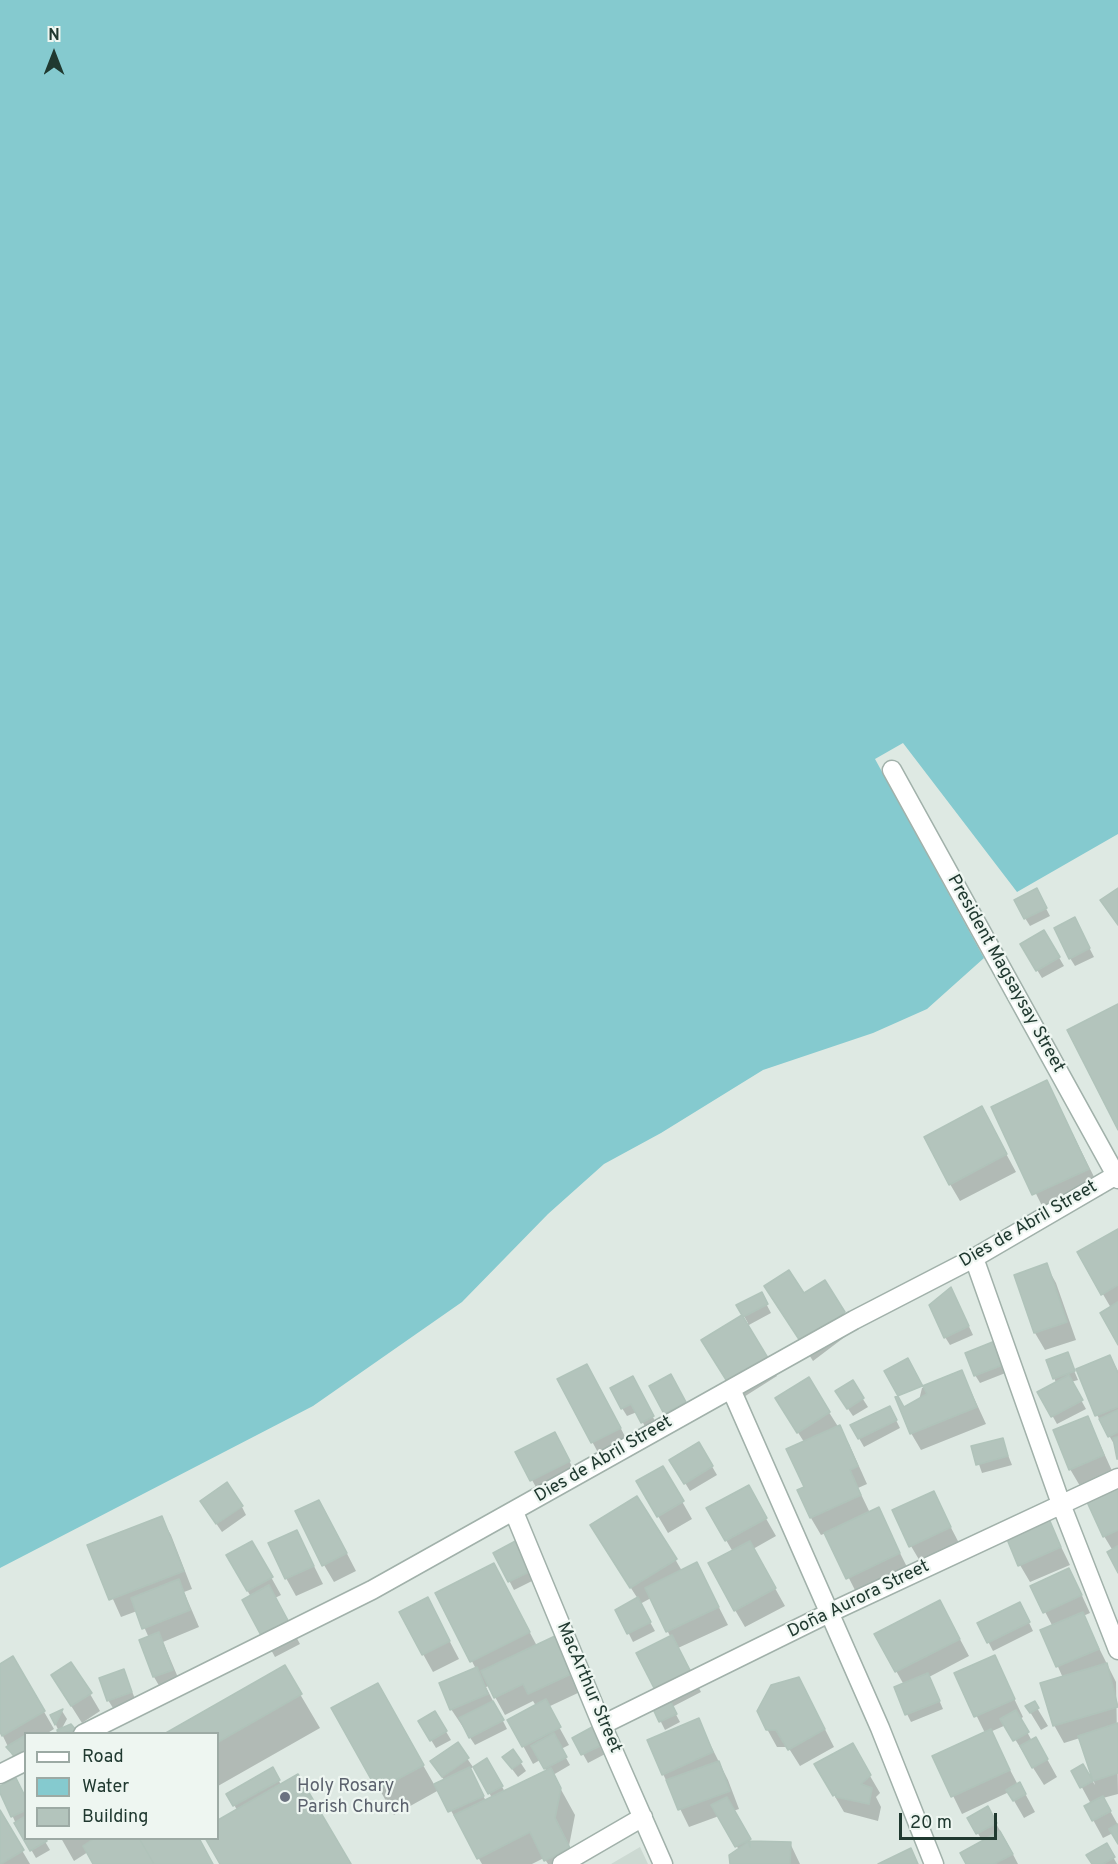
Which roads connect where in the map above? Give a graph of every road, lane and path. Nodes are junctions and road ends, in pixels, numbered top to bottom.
1 (892, 770) dead end
2 (1117, 1176) edge
3 (974, 1258) junction
4 (730, 1389) junction
5 (1118, 1478) edge
6 (1061, 1504) junction
7 (514, 1512) junction
8 (829, 1613) junction
9 (1118, 1650) edge
10 (602, 1725) junction
11 (87, 1732) edge
12 (24, 1762) edge
13 (0, 1774) edge
14 (643, 1817) junction
15 (562, 1864) edge
16 (663, 1864) edge
17 (934, 1864) edge

1 - 2 street, President Magsaysay Street
2 - 3 street, Dies de Abril Street
3 - 4 street, Dies de Abril Street
3 - 6 street
4 - 7 street, Dies de Abril Street
4 - 8 street
5 - 6 street, Doña Aurora Street
6 - 8 street, Doña Aurora Street
6 - 9 street
7 - 10 street, MacArthur Street
7 - 11 street, Dies de Abril Street
8 - 10 street, Doña Aurora Street
8 - 17 street
10 - 14 street, MacArthur Street
12 - 13 street
14 - 15 street
14 - 16 street, MacArthur Street

